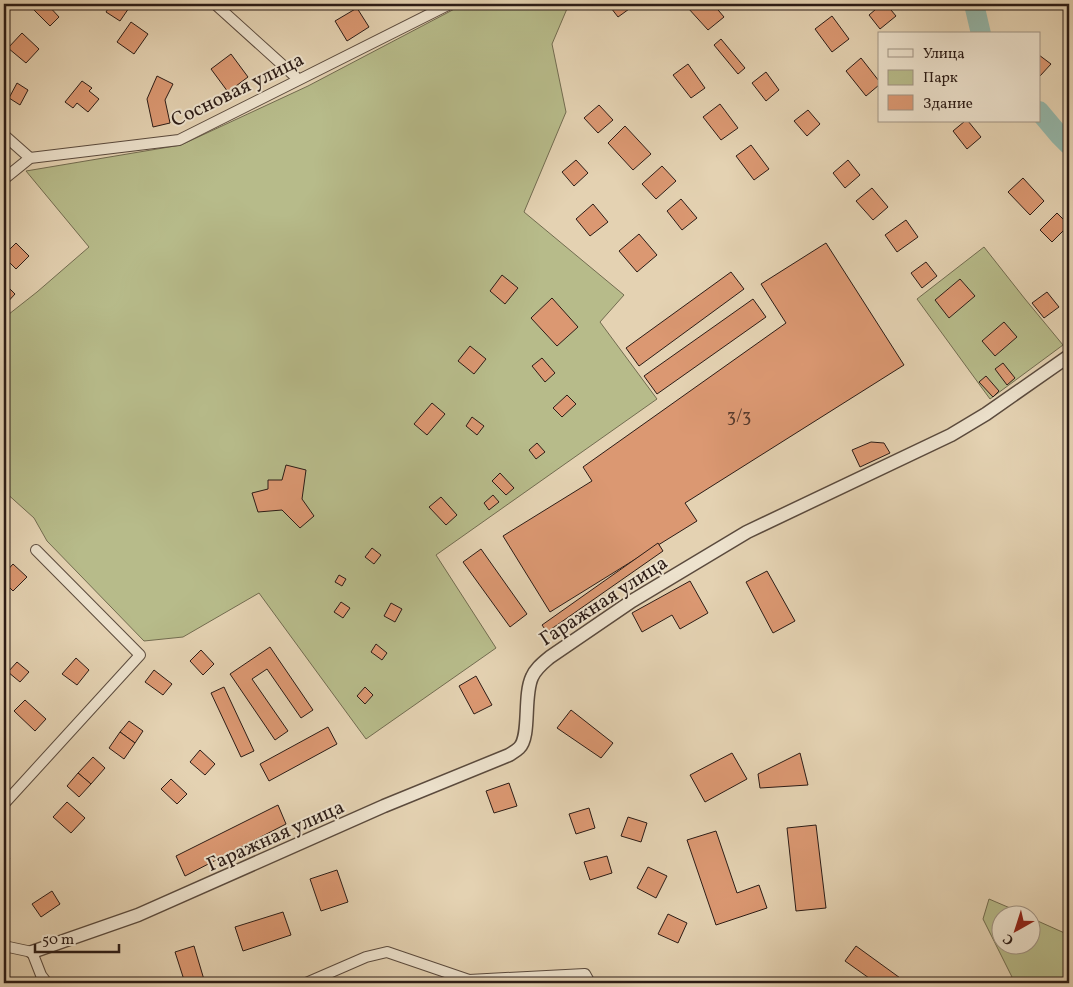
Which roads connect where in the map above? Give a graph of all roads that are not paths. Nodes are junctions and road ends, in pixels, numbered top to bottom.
1 (215, 4) edge
2 (450, 4) edge
3 (298, 79) junction
4 (4, 135) edge
5 (30, 158) junction
6 (4, 178) edge
7 (1069, 356) edge
8 (36, 550) dead end
9 (4, 804) edge
10 (4, 946) edge
11 (32, 952) junction
12 (47, 983) edge
13 (306, 983) edge
14 (590, 983) edge

1 - 3 street
2 - 3 street, Сосновая улица
3 - 5 street, Сосновая улица
4 - 5 street
5 - 6 street
7 - 11 street, Гаражная улица
8 - 9 street
10 - 11 street
11 - 12 street
13 - 14 street

